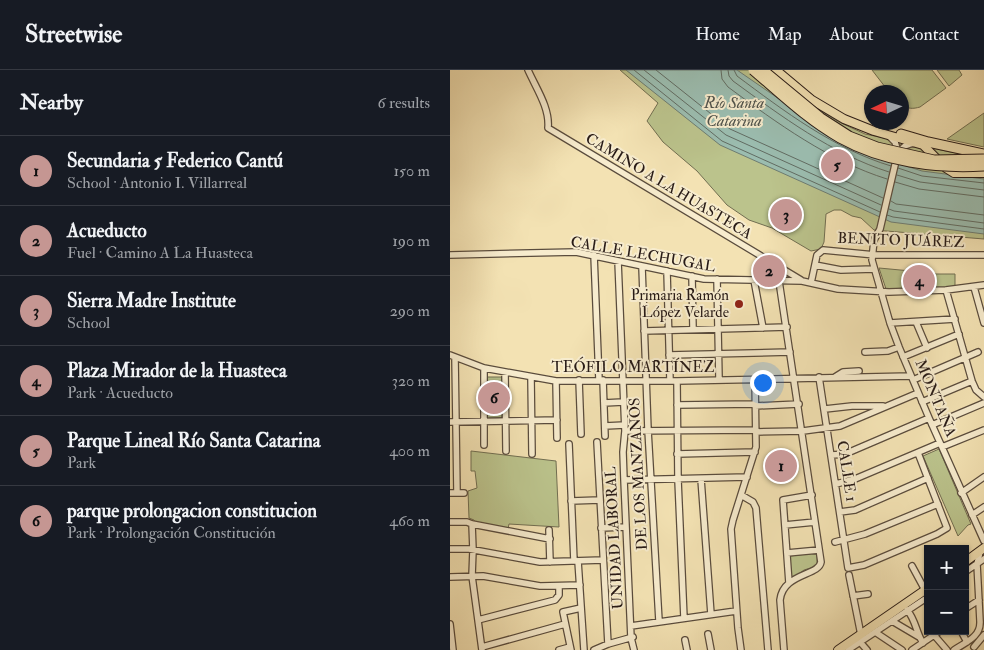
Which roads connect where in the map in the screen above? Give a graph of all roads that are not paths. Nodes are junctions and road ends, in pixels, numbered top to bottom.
1 (528, 70) edge
2 (753, 70) edge
3 (763, 70) edge
4 (776, 70) edge
5 (783, 70) edge
6 (885, 134) junction
7 (902, 134) junction
8 (921, 144) junction
9 (899, 152) junction
10 (984, 152) edge
11 (984, 159) edge
12 (984, 166) edge
13 (984, 173) edge
14 (873, 254) junction
15 (450, 255) edge
16 (594, 255) junction
17 (984, 255) edge
18 (618, 261) junction
19 (815, 265) junction
20 (873, 265) junction
21 (642, 266) junction
22 (667, 271) junction
23 (692, 276) junction
24 (717, 279) junction
25 (754, 280) junction
26 (779, 281) junction
27 (802, 281) junction
28 (811, 283) junction
29 (984, 286) edge
30 (974, 287) junction
31 (946, 290) junction
32 (881, 291) junction
33 (955, 319) junction
34 (890, 322) junction
35 (916, 322) junction
36 (984, 323) edge
37 (787, 327) junction
38 (763, 328) junction
39 (692, 329) junction
40 (718, 329) junction
41 (668, 330) junction
42 (644, 331) junction
43 (959, 334) junction
44 (898, 347) junction
45 (927, 348) junction
46 (981, 351) edge
47 (790, 352) junction
48 (865, 352) dead end
49 (718, 353) junction
50 (669, 355) junction
51 (452, 356) edge
52 (903, 357) junction
53 (965, 357) junction
54 (484, 368) junction
55 (858, 371) dead end
56 (505, 372) junction
57 (531, 377) junction
58 (835, 377) junction
59 (794, 378) junction
60 (819, 378) junction
61 (912, 378) junction
62 (720, 379) junction
63 (755, 379) junction
64 (579, 380) junction
65 (601, 380) junction
66 (556, 381) junction
67 (623, 381) junction
68 (646, 381) junction
69 (670, 381) junction
70 (677, 381) junction
71 (972, 381) junction
72 (918, 393) junction
73 (984, 397) edge
74 (623, 402) junction
75 (922, 402) junction
76 (604, 403) junction
77 (984, 403) edge
78 (799, 404) junction
79 (677, 405) junction
80 (755, 405) junction
81 (852, 406) junction
82 (886, 406) junction
83 (825, 408) junction
84 (929, 418) junction
85 (856, 419) junction
86 (557, 420) junction
87 (484, 421) junction
88 (505, 421) junction
89 (531, 421) junction
90 (453, 422) edge
91 (932, 425) junction
92 (605, 426) junction
93 (625, 428) junction
94 (828, 428) junction
95 (648, 430) junction
96 (677, 430) junction
97 (984, 430) edge
98 (756, 431) junction
99 (803, 431) junction
100 (581, 434) dead end
101 (605, 436) dead end
102 (557, 438) dead end
103 (597, 442) dead end
104 (569, 444) dead end
105 (484, 445) dead end
106 (941, 445) junction
107 (506, 451) dead end
108 (755, 452) junction
109 (918, 453) junction
110 (532, 454) dead end
111 (677, 454) junction
112 (832, 455) junction
113 (747, 477) junction
114 (928, 478) junction
115 (984, 478) edge
116 (651, 479) junction
117 (702, 479) junction
118 (624, 480) junction
119 (678, 480) junction
120 (836, 484) junction
121 (961, 492) junction
122 (453, 493) edge
123 (464, 493) dead end
124 (741, 495) junction
125 (812, 496) junction
126 (600, 500) junction
127 (571, 501) junction
128 (938, 504) junction
129 (984, 507) edge
130 (840, 512) junction
131 (972, 515) junction
132 (450, 522) edge
133 (816, 522) junction
134 (472, 524) junction
135 (785, 525) junction
136 (626, 527) junction
137 (601, 528) junction
138 (550, 530) dead end
139 (550, 540) junction
140 (844, 540) junction
141 (984, 541) edge
142 (835, 542) dead end
143 (450, 549) edge
144 (473, 550) junction
145 (819, 550) junction
146 (982, 550) edge
147 (787, 553) junction
148 (969, 559) edge
149 (984, 559) edge
150 (603, 560) junction
151 (576, 561) junction
152 (550, 562) junction
153 (976, 564) junction
154 (912, 566) dead end
155 (969, 569) edge
156 (849, 575) dead end
157 (472, 576) junction
158 (450, 577) edge
159 (789, 583) junction
160 (580, 585) junction
161 (559, 586) junction
162 (926, 590) edge
163 (868, 594) dead end
164 (924, 594) edge
165 (924, 595) edge
166 (853, 596) junction
167 (981, 600) edge
168 (969, 607) edge
169 (581, 608) junction
170 (907, 610) junction
171 (736, 611) junction
172 (711, 614) junction
173 (684, 618) junction
174 (982, 619) edge
175 (478, 620) junction
176 (659, 621) junction
177 (892, 621) junction
178 (565, 624) junction
179 (450, 626) edge
180 (631, 626) junction
181 (875, 632) junction
182 (982, 632) edge
183 (708, 634) dead end
184 (934, 635) edge
185 (938, 635) edge
186 (964, 635) edge
187 (632, 637) junction
188 (918, 637) junction
189 (860, 638) junction
190 (685, 640) dead end
191 (968, 641) junction
192 (923, 643) junction
193 (608, 644) junction
194 (850, 646) edge
195 (570, 648) edge
196 (482, 649) edge
197 (975, 649) edge
198 (453, 650) edge
199 (559, 650) edge
200 (584, 650) edge
201 (594, 650) edge
202 (634, 650) edge
203 (638, 650) edge
204 (686, 650) edge
205 (711, 650) edge
206 (741, 650) edge
207 (768, 650) edge
208 (784, 650) edge
209 (838, 650) edge
210 (867, 650) edge
211 (902, 650) edge
212 (912, 650) edge
213 (947, 650) edge
214 (954, 650) edge

1 - 27 street, CAMINO A LA HUASTECA
2 - 12 highway, bridge
3 - 11 highway, bridge
4 - 6 main road
5 - 7 main road
6 - 8 main road
6 - 9 street
7 - 10 main road
7 - 10 highway
8 - 9 street
8 - 13 main road
9 - 14 street
14 - 17 street, BENITO JUÁREZ
14 - 19 street, BENITO JUÁREZ
14 - 20 street
15 - 16 street, CALLE LECHUGAL
16 - 18 street, CALLE LECHUGAL
16 - 65 street
18 - 21 street, CALLE LECHUGAL
18 - 67 street, UNIDAD LABORAL
19 - 20 street
19 - 28 street
20 - 32 street, MONTAÑA
21 - 22 street, CALLE LECHUGAL
21 - 42 street, DE LOS MANZANOS
22 - 23 street, CALLE LECHUGAL
22 - 41 street
23 - 24 street, CALLE LECHUGAL
23 - 39 street
24 - 25 street, CALLE LECHUGAL
24 - 40 street
25 - 26 street, CALLE LECHUGAL
25 - 38 street
26 - 27 street, CALLE LECHUGAL
26 - 37 street
27 - 28 street
28 - 32 street
29 - 30 street
30 - 31 street
30 - 36 street
31 - 32 street
31 - 33 street
32 - 34 street, MONTAÑA
33 - 35 street
33 - 43 street
34 - 35 street
34 - 44 street, MONTAÑA
35 - 45 street
37 - 38 street
37 - 47 street
38 - 40 street
39 - 40 street
39 - 41 street
40 - 49 street
41 - 42 street
41 - 50 street
42 - 68 street, DE LOS MANZANOS
43 - 45 street
43 - 53 street
44 - 48 street
44 - 52 street, MONTAÑA
45 - 52 street
46 - 53 street
47 - 49 street
47 - 59 street
49 - 50 street
49 - 62 street
50 - 69 street
51 - 54 street, TEÓFILO MARTÍNEZ
51 - 90 street
52 - 61 street, MONTAÑA
53 - 61 street
53 - 71 street
54 - 56 street, TEÓFILO MARTÍNEZ
54 - 87 street
55 - 58 street
56 - 57 street, TEÓFILO MARTÍNEZ
56 - 88 street
57 - 66 street, TEÓFILO MARTÍNEZ
57 - 89 street
58 - 60 street, TEÓFILO MARTÍNEZ
58 - 61 street
59 - 60 street, TEÓFILO MARTÍNEZ
59 - 63 street, TEÓFILO MARTÍNEZ
59 - 78 street
60 - 83 street, CALLE 1
61 - 72 street, MONTAÑA
62 - 63 street, TEÓFILO MARTÍNEZ
62 - 70 street, TEÓFILO MARTÍNEZ
63 - 80 street
64 - 65 street, TEÓFILO MARTÍNEZ
64 - 66 street, TEÓFILO MARTÍNEZ
64 - 100 street
65 - 67 street, TEÓFILO MARTÍNEZ
65 - 76 street
66 - 86 street
67 - 68 street, TEÓFILO MARTÍNEZ
67 - 74 street, UNIDAD LABORAL
68 - 69 street, TEÓFILO MARTÍNEZ
68 - 95 street, DE LOS MANZANOS
69 - 70 street, TEÓFILO MARTÍNEZ
70 - 79 street
71 - 73 street
71 - 75 street
72 - 75 street, MONTAÑA
72 - 82 street
74 - 76 street
74 - 93 street, UNIDAD LABORAL
75 - 84 street, MONTAÑA
76 - 92 street
77 - 91 street
78 - 80 street
78 - 99 street
79 - 80 street
79 - 96 street
80 - 98 street
81 - 82 street
81 - 83 street
81 - 85 street
82 - 85 street
83 - 94 street, CALLE 1
84 - 91 street, MONTAÑA
84 - 112 street
85 - 94 street
86 - 89 street
86 - 102 street
87 - 88 street
87 - 90 street
87 - 105 street
88 - 89 street
88 - 107 street
89 - 110 street
90 - 122 street
91 - 106 street, MONTAÑA
92 - 93 street
92 - 101 street
93 - 95 street
93 - 118 street, UNIDAD LABORAL
94 - 99 street
94 - 112 street, CALLE 1
95 - 96 street
95 - 116 street, DE LOS MANZANOS
96 - 98 street
96 - 111 street
97 - 106 street
98 - 99 street
98 - 108 street
99 - 125 street
103 - 126 street
104 - 127 street
106 - 109 street
106 - 121 street, MONTAÑA
108 - 111 street
108 - 113 street
109 - 114 street
109 - 120 street
111 - 119 street
112 - 120 street, CALLE 1
113 - 117 street
113 - 124 street
114 - 128 street
114 - 130 street
115 - 121 street
116 - 118 street
116 - 119 street
116 - 176 street, DE LOS MANZANOS
117 - 119 street
117 - 172 street
118 - 136 street, UNIDAD LABORAL
119 - 173 street
120 - 130 street, CALLE 1
121 - 131 street, MONTAÑA
122 - 123 street
124 - 171 street
124 - 207 street
125 - 133 street
125 - 135 street
126 - 127 street
126 - 137 street
127 - 151 street
128 - 140 street
128 - 140 street, CALLE 1
129 - 131 street
130 - 140 street, CALLE 1
131 - 141 street, MONTAÑA
132 - 134 street
133 - 135 street
133 - 145 street
134 - 139 street
134 - 144 street
135 - 147 street
136 - 137 street
136 - 180 street, UNIDAD LABORAL
137 - 150 street
138 - 139 street
139 - 152 street
140 - 142 street
143 - 144 street
144 - 152 street
144 - 157 street
145 - 147 street
145 - 159 street
146 - 148 main road
146 - 153 street
147 - 159 street
149 - 153 street
150 - 151 street
150 - 193 street
151 - 152 street
151 - 160 street
153 - 155 street
153 - 167 street
154 - 162 street
156 - 166 street
157 - 158 street
157 - 161 street
157 - 175 street
159 - 208 street
160 - 161 street
160 - 169 street
161 - 175 street
163 - 166 street
164 - 189 main road
165 - 170 street
166 - 189 street
167 - 168 street
167 - 174 street
169 - 178 street
169 - 200 street
170 - 177 street
170 - 188 street
171 - 172 street
171 - 206 street
172 - 173 street
173 - 176 street
174 - 182 street
175 - 196 street
176 - 180 street
177 - 181 street
177 - 188 street
178 - 195 street
178 - 196 street
179 - 198 street
180 - 187 street, UNIDAD LABORAL
181 - 189 street
181 - 211 street
182 - 191 street
182 - 197 street
183 - 205 street
184 - 192 street
185 - 213 street
186 - 191 street
187 - 193 street
187 - 202 street, UNIDAD LABORAL
187 - 203 street, UNIDAD LABORAL
188 - 192 street
189 - 194 main road
189 - 210 street
190 - 204 street
191 - 197 street
191 - 214 street
192 - 212 street
193 - 201 street
194 - 209 main road
195 - 199 street

